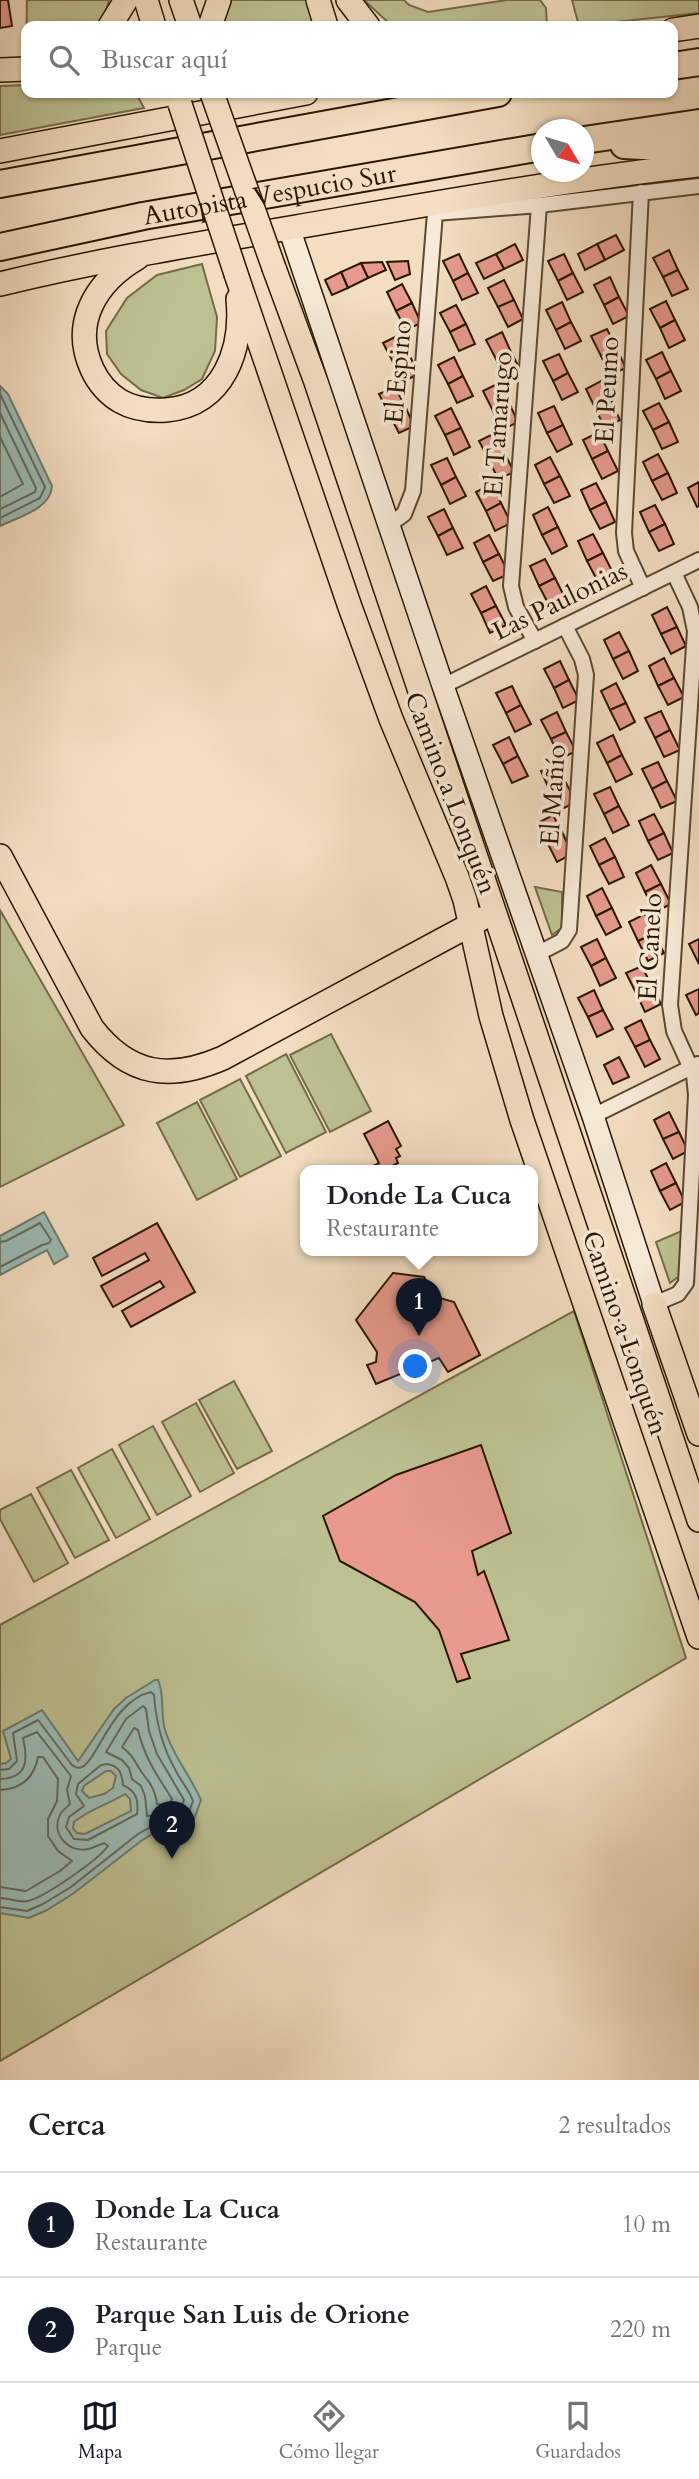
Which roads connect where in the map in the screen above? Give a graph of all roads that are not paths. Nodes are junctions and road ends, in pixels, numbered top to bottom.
1 (126, 0) edge
2 (146, 0) edge
3 (181, 0) edge
4 (219, 0) edge
5 (318, 0) edge
6 (348, 0) edge
7 (113, 21) edge
8 (152, 21) edge
9 (188, 21) edge
10 (212, 21) edge
11 (324, 21) edge
12 (364, 21) edge
13 (699, 26) edge
14 (678, 29) edge
15 (699, 62) edge
16 (678, 65) edge
17 (21, 69) edge
18 (0, 70) edge
19 (177, 98) edge
20 (214, 98) edge
21 (268, 98) edge
22 (471, 98) edge
23 (699, 123) edge
24 (594, 139) edge
25 (594, 142) edge
26 (531, 149) edge
27 (699, 149) edge
28 (0, 150) edge
29 (699, 164) edge
30 (0, 184) edge
31 (699, 186) edge
32 (641, 192) junction
33 (539, 205) junction
34 (380, 212) junction
35 (435, 213) junction
36 (289, 228) junction
37 (0, 247) edge
38 (143, 254) junction
39 (236, 276) junction
40 (0, 284) edge
41 (389, 525) junction
42 (699, 560) edge
43 (674, 573) junction
44 (643, 588) junction
45 (565, 626) junction
46 (535, 641) junction
47 (443, 686) junction
48 (0, 856) edge
49 (494, 913) junction
50 (470, 924) junction
51 (537, 954) junction
52 (695, 1066) edge
53 (593, 1116) junction
54 (537, 1165) edge
55 (538, 1167) edge
56 (654, 1304) junction
57 (699, 1434) edge
58 (699, 1520) edge
59 (699, 1637) edge

1 - 7 main road
2 - 8 main road
3 - 9 main road
4 - 10 main road
5 - 11 main road
6 - 12 main road
13 - 14 main road
15 - 16 highway
17 - 18 main road
19 - 39 main road, Camino a Lonquén, bridge
20 - 49 main road, Camino a Lonquén, bridge
21 - 28 main road
22 - 30 highway
23 - 24 highway
25 - 27 highway
26 - 37 highway, Autopista Vespucio Sur
29 - 34 main road
31 - 32 street
32 - 33 street
32 - 44 street, El Peumo
33 - 35 street
33 - 46 street, El Tamarugo
34 - 35 main road
34 - 36 main road
35 - 41 street, El Espino
36 - 38 main road
36 - 41 street, Camino a Lonquén
38 - 39 main road
38 - 40 main road
39 - 50 main road, Camino a Lonquén
41 - 47 street, Camino a Lonquén
42 - 43 street, Las Paulonias
43 - 44 street, Las Paulonias
43 - 52 street, El Canelo
44 - 45 street, Las Paulonias
45 - 46 street, Las Paulonias
45 - 51 street, El Mañío
46 - 47 street, Las Paulonias
47 - 51 street, Camino a Lonquén
48 - 50 main road
49 - 50 main road
49 - 58 main road, Camino a Lonquén
50 - 54 main road, Camino a Lonquén
51 - 53 street, Camino a Lonquén
52 - 53 street
52 - 56 street, El Canelo
53 - 56 street, Camino a Lonquén
55 - 59 main road, Camino a Lonquén
56 - 57 main road

